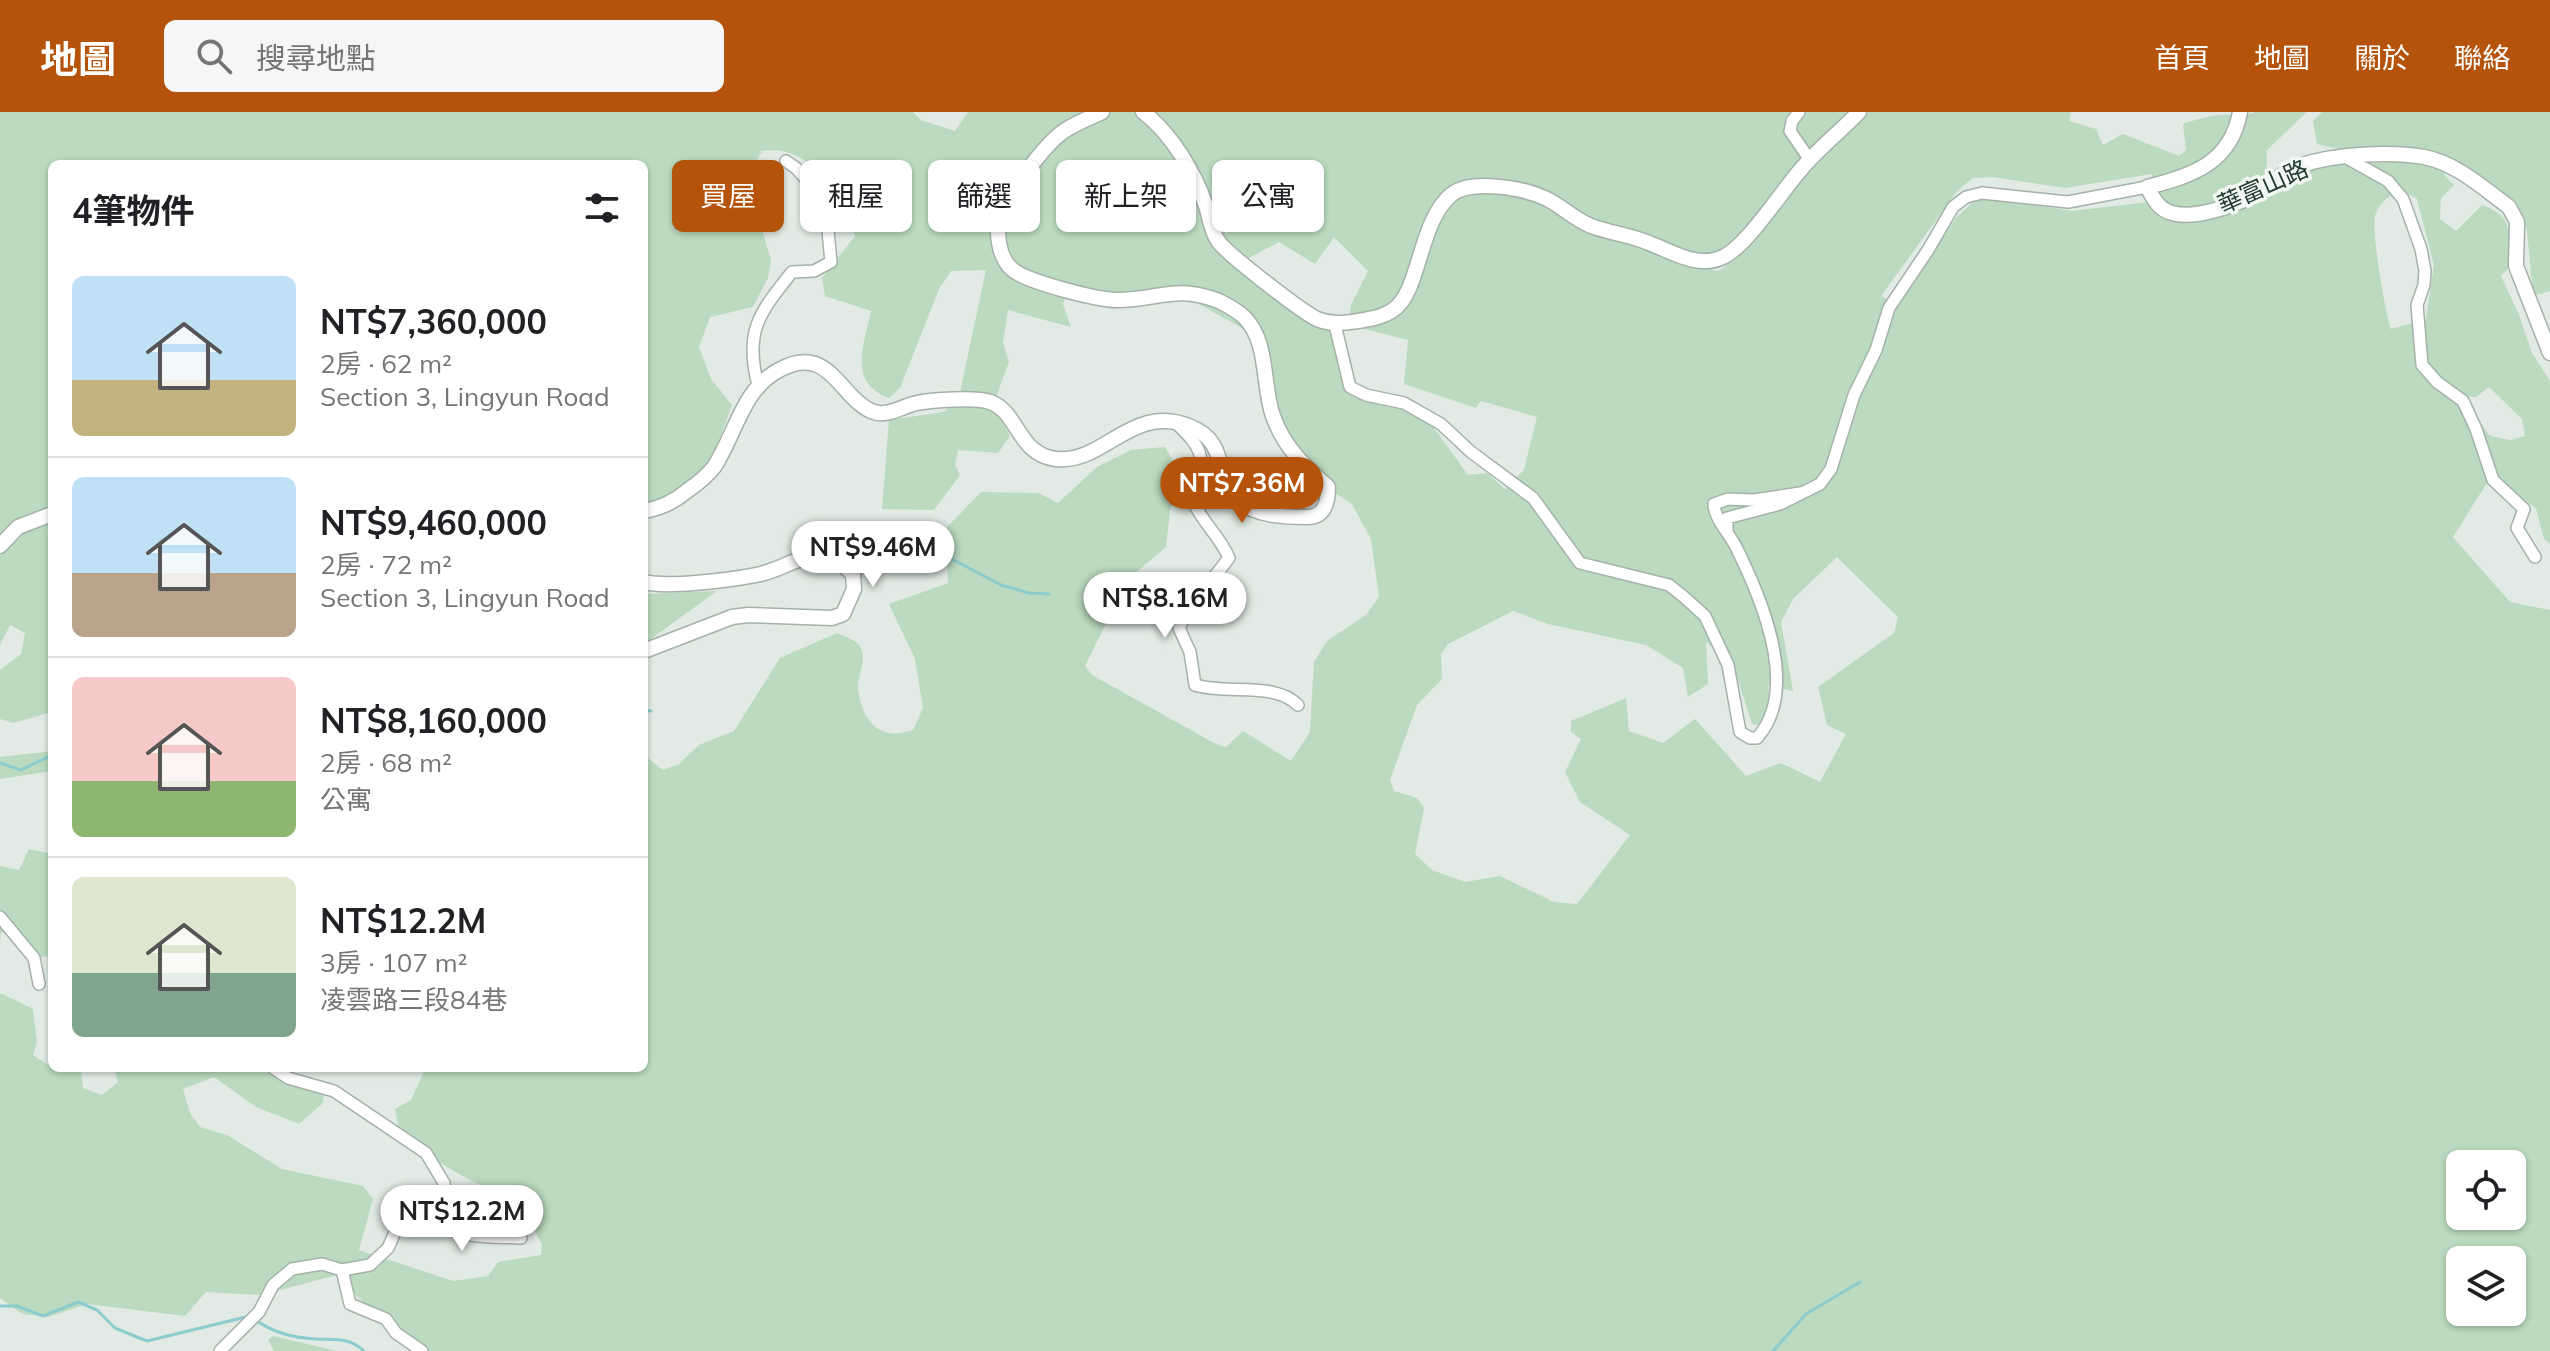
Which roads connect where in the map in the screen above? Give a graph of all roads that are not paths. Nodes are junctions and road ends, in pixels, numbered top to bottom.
1 (1102, 112) edge
2 (1143, 112) edge
3 (1799, 112) edge
4 (1859, 112) edge
5 (2240, 112) edge
6 (2345, 157) junction
7 (1810, 160) junction
8 (786, 161) dead end
9 (2147, 187) junction
10 (1335, 325) junction
11 (2550, 353) edge
12 (758, 385) junction
13 (1174, 421) junction
14 (1800, 493) junction
15 (648, 510) edge
16 (48, 516) edge
17 (1727, 530) junction
18 (0, 546) edge
19 (2535, 557) dead end
20 (648, 582) edge
21 (1210, 582) junction
22 (1196, 584) dead end
23 (648, 649) edge
24 (1298, 705) dead end
25 (0, 917) edge
26 (39, 984) dead end
27 (279, 1072) edge
28 (426, 1211) junction
29 (521, 1238) dead end
30 (342, 1270) junction
31 (220, 1351) edge
32 (422, 1351) edge

1 - 13 street
2 - 10 street
3 - 7 street
4 - 7 street
5 - 9 street
6 - 9 street, 華富山路
6 - 11 street, 華富山路
6 - 19 street
7 - 10 street
8 - 12 street
9 - 14 street
10 - 17 street
12 - 13 street
12 - 15 street
13 - 21 street
14 - 17 street
14 - 17 street
16 - 18 street
20 - 23 street
21 - 22 street
21 - 24 street
25 - 26 street
27 - 28 street
28 - 29 street
28 - 30 street
30 - 31 street
30 - 32 street

